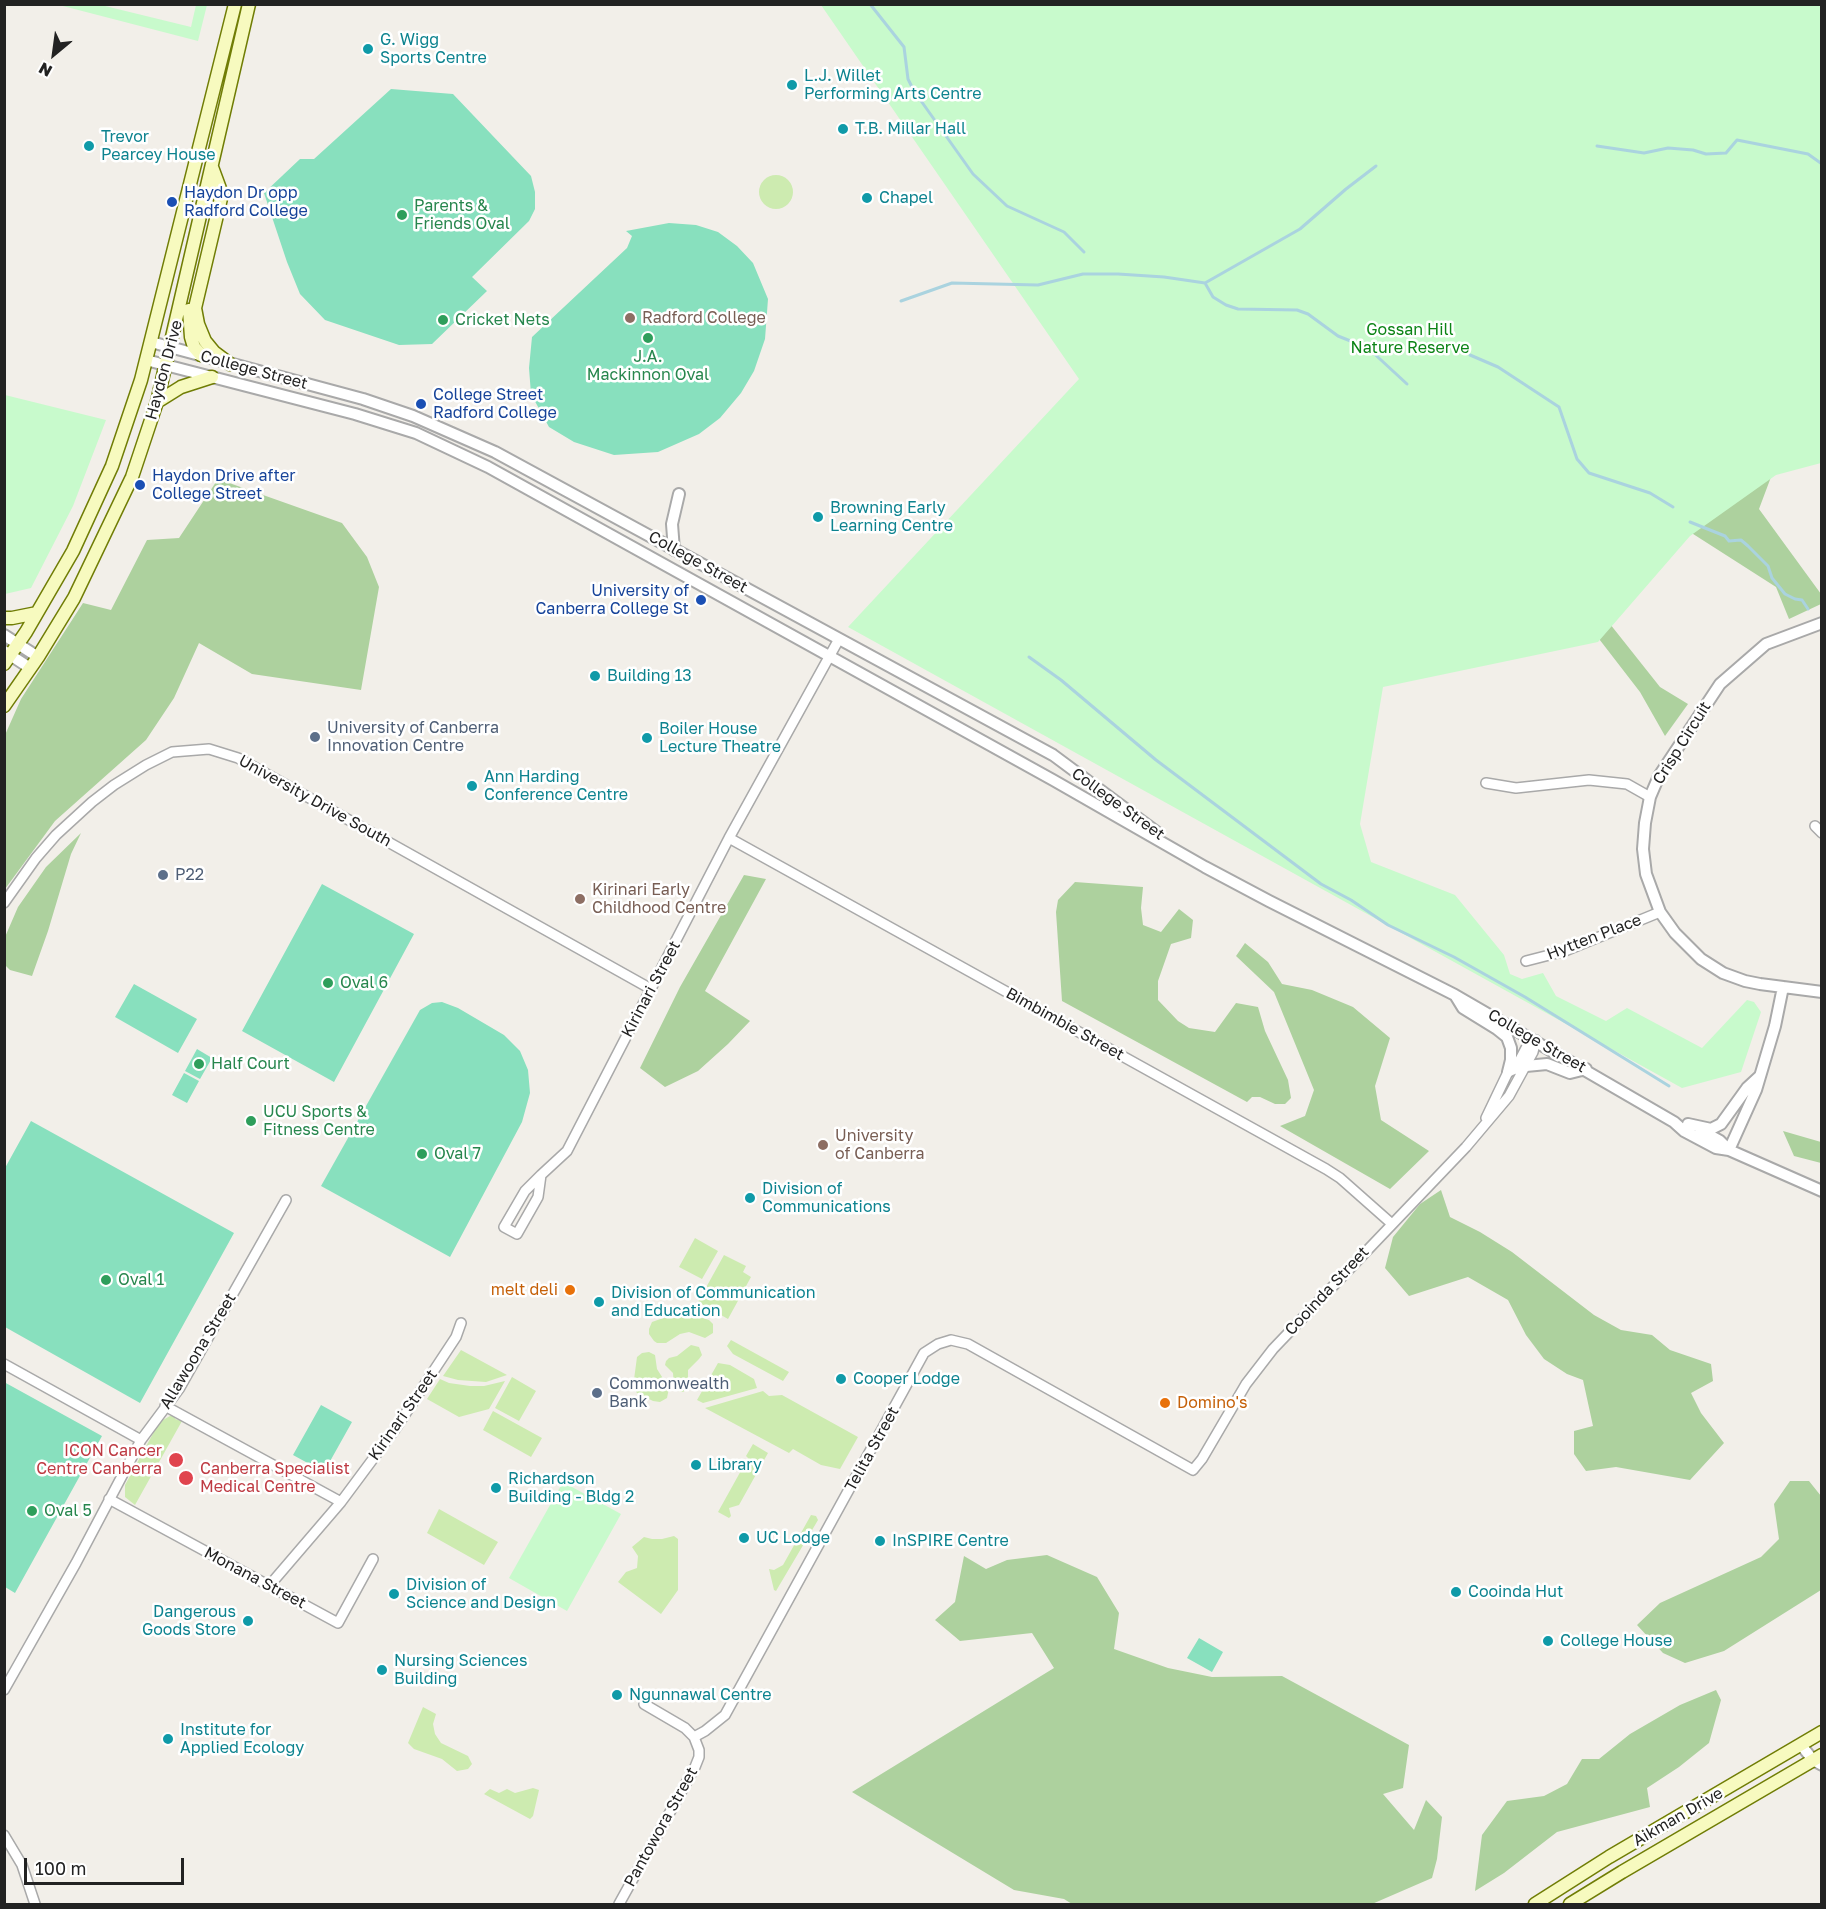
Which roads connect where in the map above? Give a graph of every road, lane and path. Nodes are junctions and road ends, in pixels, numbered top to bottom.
1 (234, 4) edge
2 (249, 4) edge
3 (212, 166) junction
4 (200, 219) junction
5 (151, 342) junction
6 (171, 348) junction
7 (201, 355) junction
8 (146, 360) junction
9 (230, 364) junction
10 (166, 365) junction
11 (212, 377) junction
12 (157, 402) junction
13 (679, 494) dead end
14 (674, 550) junction
15 (37, 613) junction
16 (4, 618) edge
17 (1821, 623) edge
18 (4, 635) edge
19 (839, 639) junction
20 (18, 644) junction
21 (829, 656) junction
22 (6, 657) edge
23 (38, 657) junction
24 (30, 668) junction
25 (4, 706) edge
26 (1486, 783) dead end
27 (1650, 797) junction
28 (729, 838) junction
29 (1205, 867) junction
30 (4, 903) edge
31 (1660, 912) junction
32 (1526, 961) dead end
33 (1783, 987) junction
34 (651, 989) junction
35 (1821, 992) edge
36 (1455, 995) junction
37 (1536, 1040) junction
38 (1526, 1066) junction
39 (1586, 1069) junction
40 (1508, 1072) junction
41 (1760, 1076) junction
42 (1674, 1122) junction
43 (1688, 1124) junction
44 (1481, 1128) junction
45 (1729, 1150) junction
46 (541, 1175) junction
47 (1821, 1191) edge
48 (286, 1200) dead end
49 (1392, 1224) junction
50 (461, 1323) dead end
51 (4, 1364) edge
52 (165, 1406) junction
53 (141, 1440) junction
54 (1193, 1470) joint
55 (109, 1499) junction
56 (341, 1502) junction
57 (373, 1559) dead end
58 (269, 1586) junction
59 (4, 1690) edge
60 (644, 1704) dead end
61 (1821, 1732) edge
62 (693, 1737) junction
63 (1801, 1745) junction
64 (1819, 1758) edge
65 (4, 1835) edge
66 (35, 1905) edge
67 (619, 1905) edge
68 (1535, 1905) edge
69 (1570, 1905) edge

1 - 5 main road, Haydon Drive
2 - 3 main road, Haydon Drive
3 - 4 main road, Haydon Drive
3 - 9 main road
4 - 6 main road, Haydon Drive
4 - 7 main road
5 - 6 street, College Street
5 - 8 main road, Haydon Drive
6 - 7 street, College Street
6 - 10 main road, Haydon Drive
7 - 9 street, College Street
8 - 10 street, College Street
8 - 15 main road, Haydon Drive
9 - 14 street, College Street
10 - 11 street, College Street
10 - 12 main road, Haydon Drive
11 - 12 main road
11 - 21 street, College Street
12 - 23 main road, Haydon Drive
13 - 14 street
14 - 19 street, College Street
15 - 16 main road
15 - 20 main road, Haydon Drive
17 - 27 street, Crisp Circuit
18 - 20 street
19 - 21 street, Kirinari Street
19 - 29 street, College Street
20 - 22 main road, Haydon Drive
20 - 23 street
21 - 28 street, Kirinari Street
21 - 29 street, College Street
22 - 24 street
23 - 24 main road, Haydon Drive
24 - 25 main road, Haydon Drive
26 - 27 street
27 - 31 street, Crisp Circuit
28 - 34 street, Kirinari Street
28 - 49 street, Bimbimbie Street
29 - 36 street, College Street
30 - 34 street, University Drive South
31 - 32 street, Hytten Place
31 - 33 street, Crisp Circuit
33 - 35 street, Crisp Circuit
33 - 41 street
34 - 46 street, Kirinari Street
36 - 37 street, College Street
36 - 40 street
37 - 38 street, Cooinda Street
37 - 39 street, College Street
37 - 40 street, Cooinda Street
38 - 39 street
38 - 44 street, Cooinda Street
39 - 42 street, College Street
40 - 44 street, Cooinda Street
41 - 43 street
41 - 45 street
42 - 43 street, College Street
42 - 45 street, College Street
43 - 45 street, College Street
44 - 49 street, Cooinda Street
45 - 47 street, College Street
46 - 46 street, Kirinari Street
48 - 52 street, Allawoona Street
49 - 54 street, Cooinda Street
50 - 56 street, Kirinari Street
51 - 53 street
52 - 53 street, Allawoona Street
52 - 56 street
53 - 55 street, Allawoona Street
54 - 62 street, Telita Street
55 - 58 street, Monana Street
55 - 59 street, Allawoona Street
56 - 58 street, Kirinari Street
57 - 58 street, Monana Street
60 - 62 street
61 - 63 main road, Aikman Drive
62 - 67 street, Pantowora Street
63 - 64 street
63 - 68 main road, Aikman Drive
64 - 69 main road, Aikman Drive
65 - 66 street

